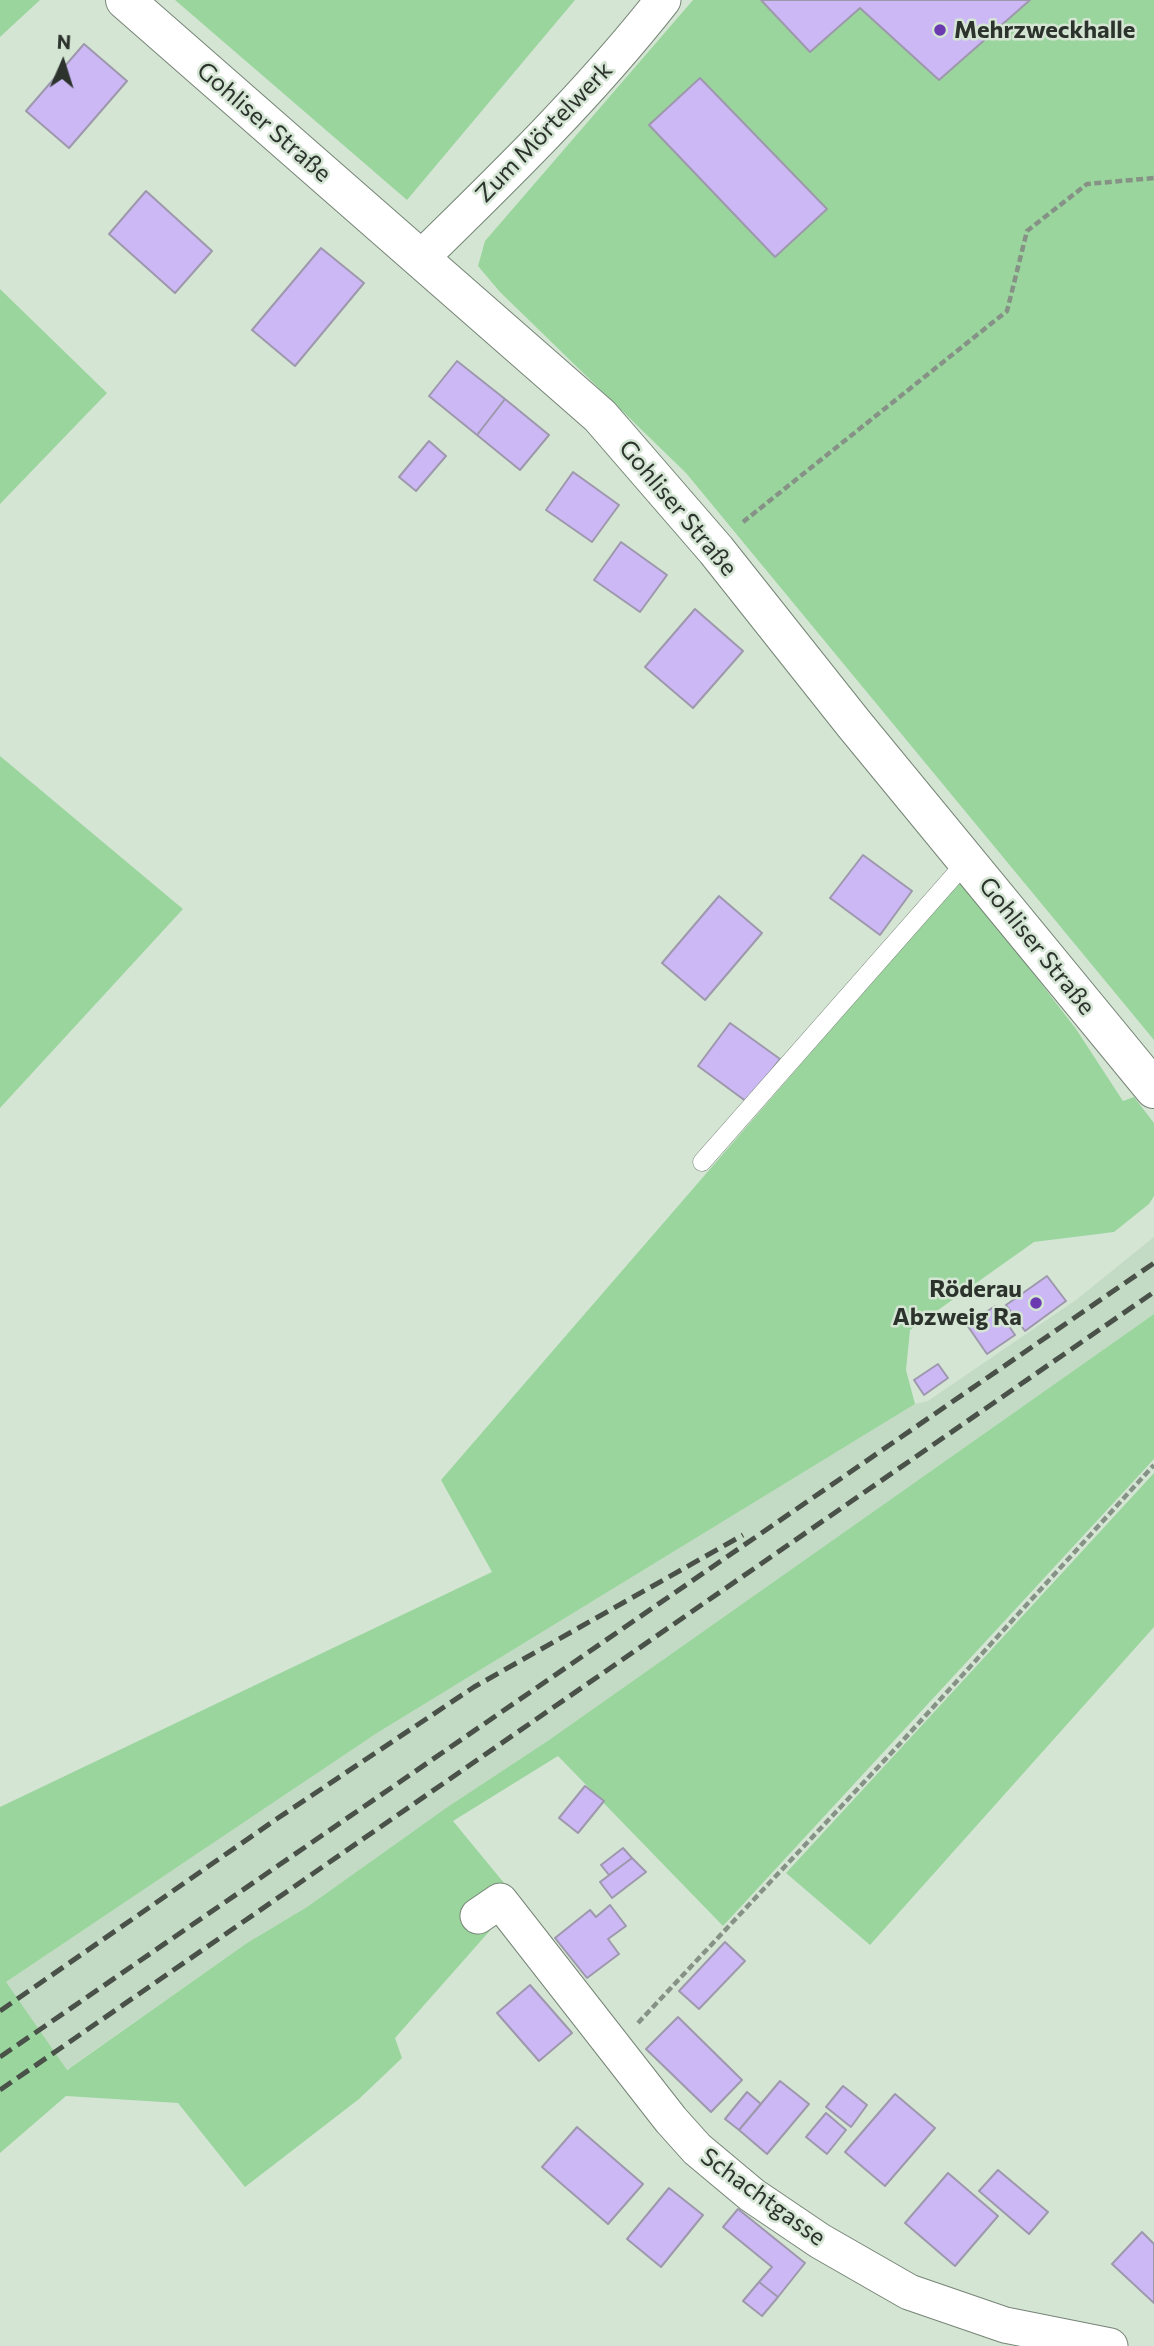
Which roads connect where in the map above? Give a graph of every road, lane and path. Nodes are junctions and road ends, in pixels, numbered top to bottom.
1 (125, 0) edge
2 (663, 0) edge
3 (1154, 178) edge
4 (419, 259) junction
5 (716, 551) junction
6 (967, 861) junction
7 (1154, 1089) edge
8 (702, 1162) dead end
9 (1154, 1465) edge
10 (478, 1916) dead end
11 (614, 2049) junction
12 (1110, 2346) edge

1 - 4 street, Gohliser Straße
2 - 4 street, Zum Mörtelwerk
3 - 5 path
4 - 5 street, Gohliser Straße
5 - 6 street, Gohliser Straße
6 - 7 street, Gohliser Straße
6 - 8 lane
9 - 11 path
10 - 11 street, Schachtgasse
11 - 12 street, Schachtgasse

